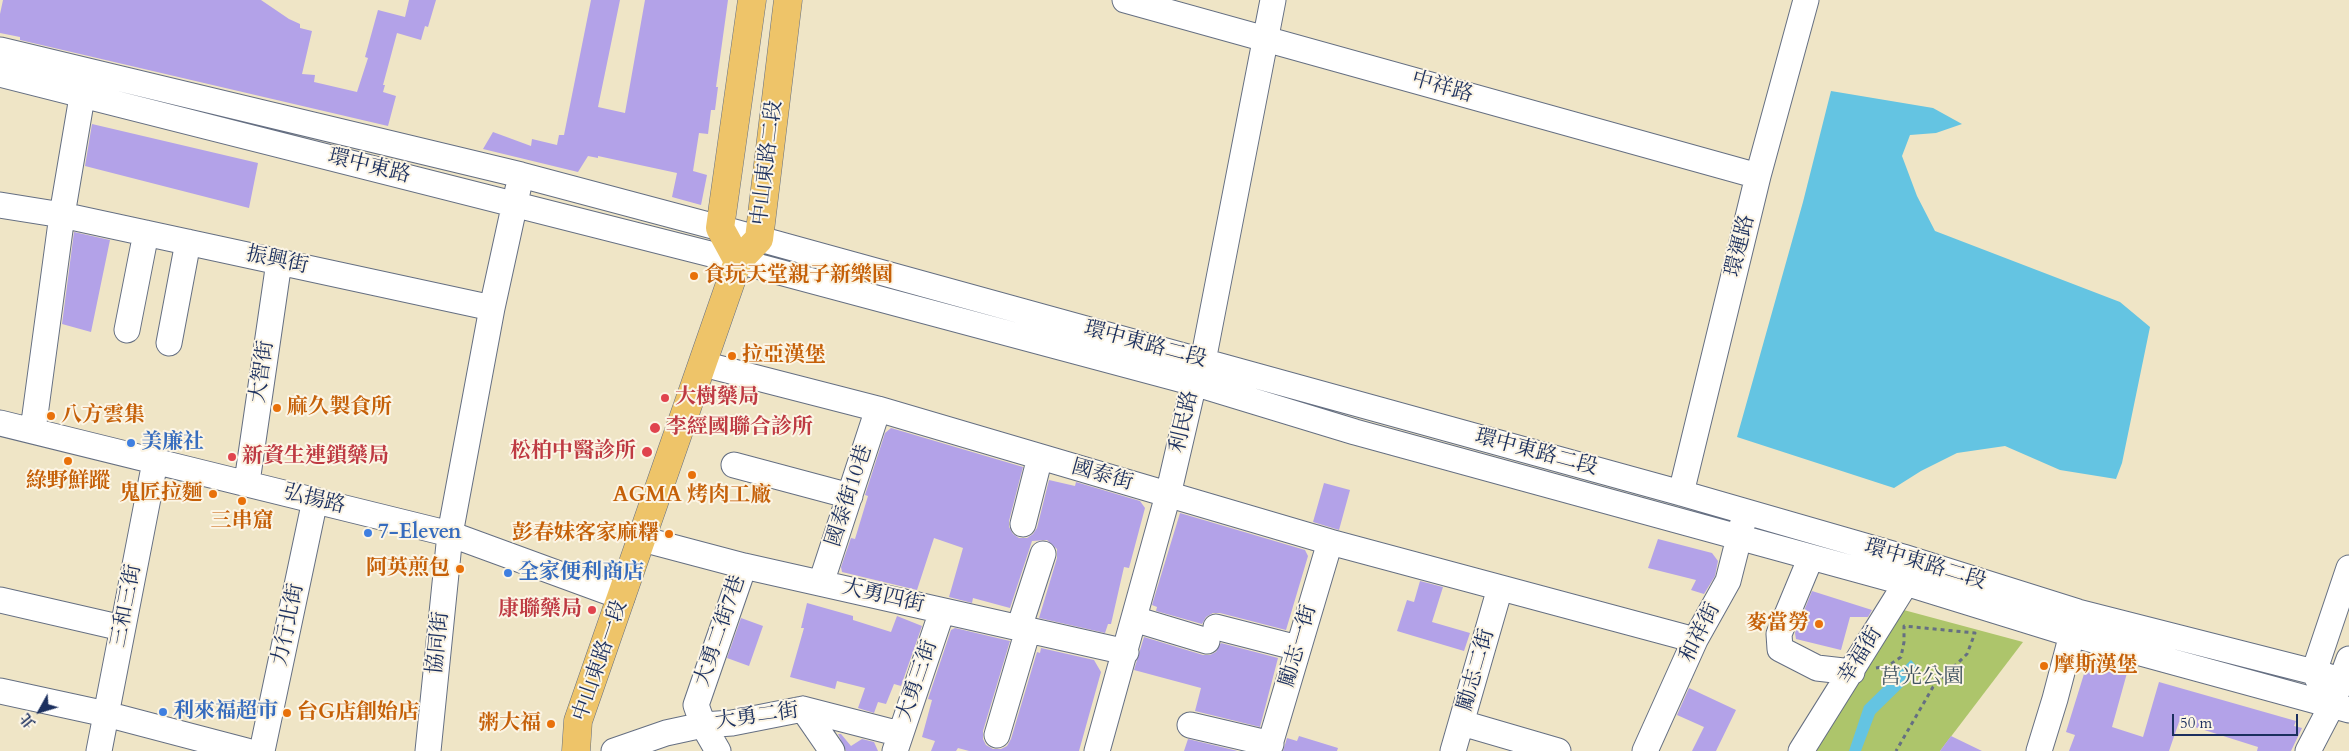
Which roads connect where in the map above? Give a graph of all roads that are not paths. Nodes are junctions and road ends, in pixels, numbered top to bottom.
1 (752, 0) edge
2 (788, 0) edge
3 (1125, 0) edge
4 (1273, 0) edge
5 (1806, 0) edge
6 (1265, 39) junction
7 (0, 50) edge
8 (87, 70) junction
9 (0, 74) edge
10 (83, 95) junction
11 (521, 174) junction
12 (1758, 176) junction
13 (0, 204) edge
14 (515, 204) junction
15 (62, 215) junction
16 (720, 228) junction
17 (146, 233) junction
18 (759, 238) junction
19 (188, 242) junction
20 (738, 261) junction
21 (279, 262) junction
22 (492, 308) junction
23 (127, 330) dead end
24 (169, 343) dead end
25 (703, 364) junction
26 (1199, 372) junction
27 (878, 409) junction
28 (0, 423) edge
29 (33, 430) junction
30 (1040, 457) junction
31 (155, 462) junction
32 (734, 465) dead end
33 (247, 482) junction
34 (1681, 493) junction
35 (1168, 495) junction
36 (850, 496) junction
37 (315, 500) junction
38 (1746, 512) junction
39 (1023, 524) dead end
40 (450, 534) junction
41 (1738, 538) junction
42 (642, 540) junction
43 (1330, 542) junction
44 (1043, 554) dead end
45 (1811, 557) junction
46 (1903, 557) junction
47 (744, 566) junction
48 (2349, 568) edge
49 (821, 583) junction
50 (1906, 583) junction
51 (1500, 588) junction
52 (622, 597) junction
53 (0, 600) edge
54 (942, 611) junction
55 (1134, 619) junction
56 (2075, 623) junction
57 (122, 628) junction
58 (1024, 629) junction
59 (1696, 640) junction
60 (1298, 648) junction
61 (1126, 652) junction
62 (1862, 670) junction
63 (2314, 672) junction
64 (2346, 674) edge
65 (0, 690) edge
66 (2340, 707) edge
67 (803, 709) junction
68 (106, 714) junction
69 (1462, 723) junction
70 (703, 724) junction
71 (1190, 725) dead end
72 (997, 735) dead end
73 (897, 743) edge
74 (1270, 747) edge
75 (99, 751) edge
76 (246, 751) edge
77 (262, 751) edge
78 (428, 751) edge
79 (576, 751) edge
80 (614, 751) edge
81 (718, 751) edge
82 (832, 751) edge
83 (1097, 751) edge
84 (1453, 751) edge
85 (1558, 751) edge
86 (1645, 751) edge
87 (1802, 751) edge
88 (2039, 751) edge
89 (2308, 751) edge

1 - 16 main road, 中山東路二段
2 - 18 main road, 中山東路二段
3 - 6 street, 中祥路
4 - 6 street, 利民路
5 - 12 street, 環運路
6 - 12 street, 中祥路
6 - 26 street, 利民路
7 - 8 street, 環中東路
8 - 10 street
8 - 11 street, 環中東路
9 - 10 street, 環中東路
10 - 14 street, 環中東路
10 - 15 street
11 - 14 street
11 - 16 street, 環中東路
12 - 34 street, 環運路
13 - 15 street, 振興街
14 - 20 street, 環中東路
14 - 22 street
15 - 17 street, 振興街
15 - 29 street
16 - 18 street, 環中東路二段
16 - 20 main road, 中山東路二段
17 - 19 street, 振興街
17 - 23 street
18 - 20 main road, 中山東路二段
18 - 26 street, 環中東路二段
19 - 21 street, 振興街
19 - 24 street
20 - 25 main road, 中山東路一段
20 - 26 street, 環中東路二段
21 - 22 street, 振興街
21 - 33 street, 大智街
22 - 40 street
25 - 27 street, 國泰街
25 - 42 main road, 中山東路一段
26 - 34 street, 環中東路二段
26 - 35 street, 利民路
26 - 41 street, 環中東路二段
27 - 30 street, 國泰街
27 - 36 street, 國泰街10巷
28 - 29 street, 弘揚路
29 - 31 street, 弘揚路
30 - 35 street, 國泰街
30 - 39 street
31 - 33 street, 弘揚路
31 - 57 street, 三和三街
32 - 36 street
33 - 37 street, 弘揚路
34 - 38 street, 環中東路二段
35 - 43 street, 國泰街
35 - 55 street, 利民路
36 - 49 street, 國泰街10巷
37 - 40 street, 弘揚路
37 - 77 street, 力行北街
38 - 41 street, 和祥街
38 - 46 street, 環中東路二段
40 - 52 street, 弘揚路
40 - 78 street, 協同街
41 - 45 street, 環中東路二段
41 - 59 street, 和祥街
42 - 47 street, 大勇四街
42 - 52 main road, 中山東路一段
43 - 51 street, 國泰街
43 - 60 street, 勵志一街
44 - 58 street
45 - 50 street, 環中東路二段
45 - 62 street
46 - 50 street
46 - 56 street, 環中東路二段
47 - 49 street, 大勇四街
47 - 70 street, 大勇二街7巷
48 - 63 street
49 - 54 street, 大勇四街
50 - 56 street, 環中東路二段
50 - 62 street, 幸福街
51 - 59 street, 國泰街
51 - 69 street, 勵志二街
52 - 79 main road, 中山東路一段
53 - 57 street
54 - 58 street, 大勇四街
54 - 73 street, 大勇三街
55 - 60 street
55 - 61 street, 利民路
56 - 63 street, 環中東路二段
56 - 66 street, 環中東路二段
56 - 88 street
57 - 68 street, 三和三街
58 - 61 street, 大勇四街
58 - 72 street
59 - 86 street, 和祥街
60 - 74 street, 勵志一街
61 - 83 street, 利民路
62 - 87 street, 幸福街
63 - 64 street, 環中東路二段
63 - 66 street
64 - 66 street
65 - 68 street
66 - 89 street
67 - 70 street, 大勇二街
67 - 73 street, 大勇二街
67 - 82 street
68 - 75 street, 三和三街
68 - 76 street
69 - 84 street, 勵志二街
69 - 85 street
70 - 80 street, 大勇二街
70 - 81 street, 大勇二街7巷
71 - 74 street

